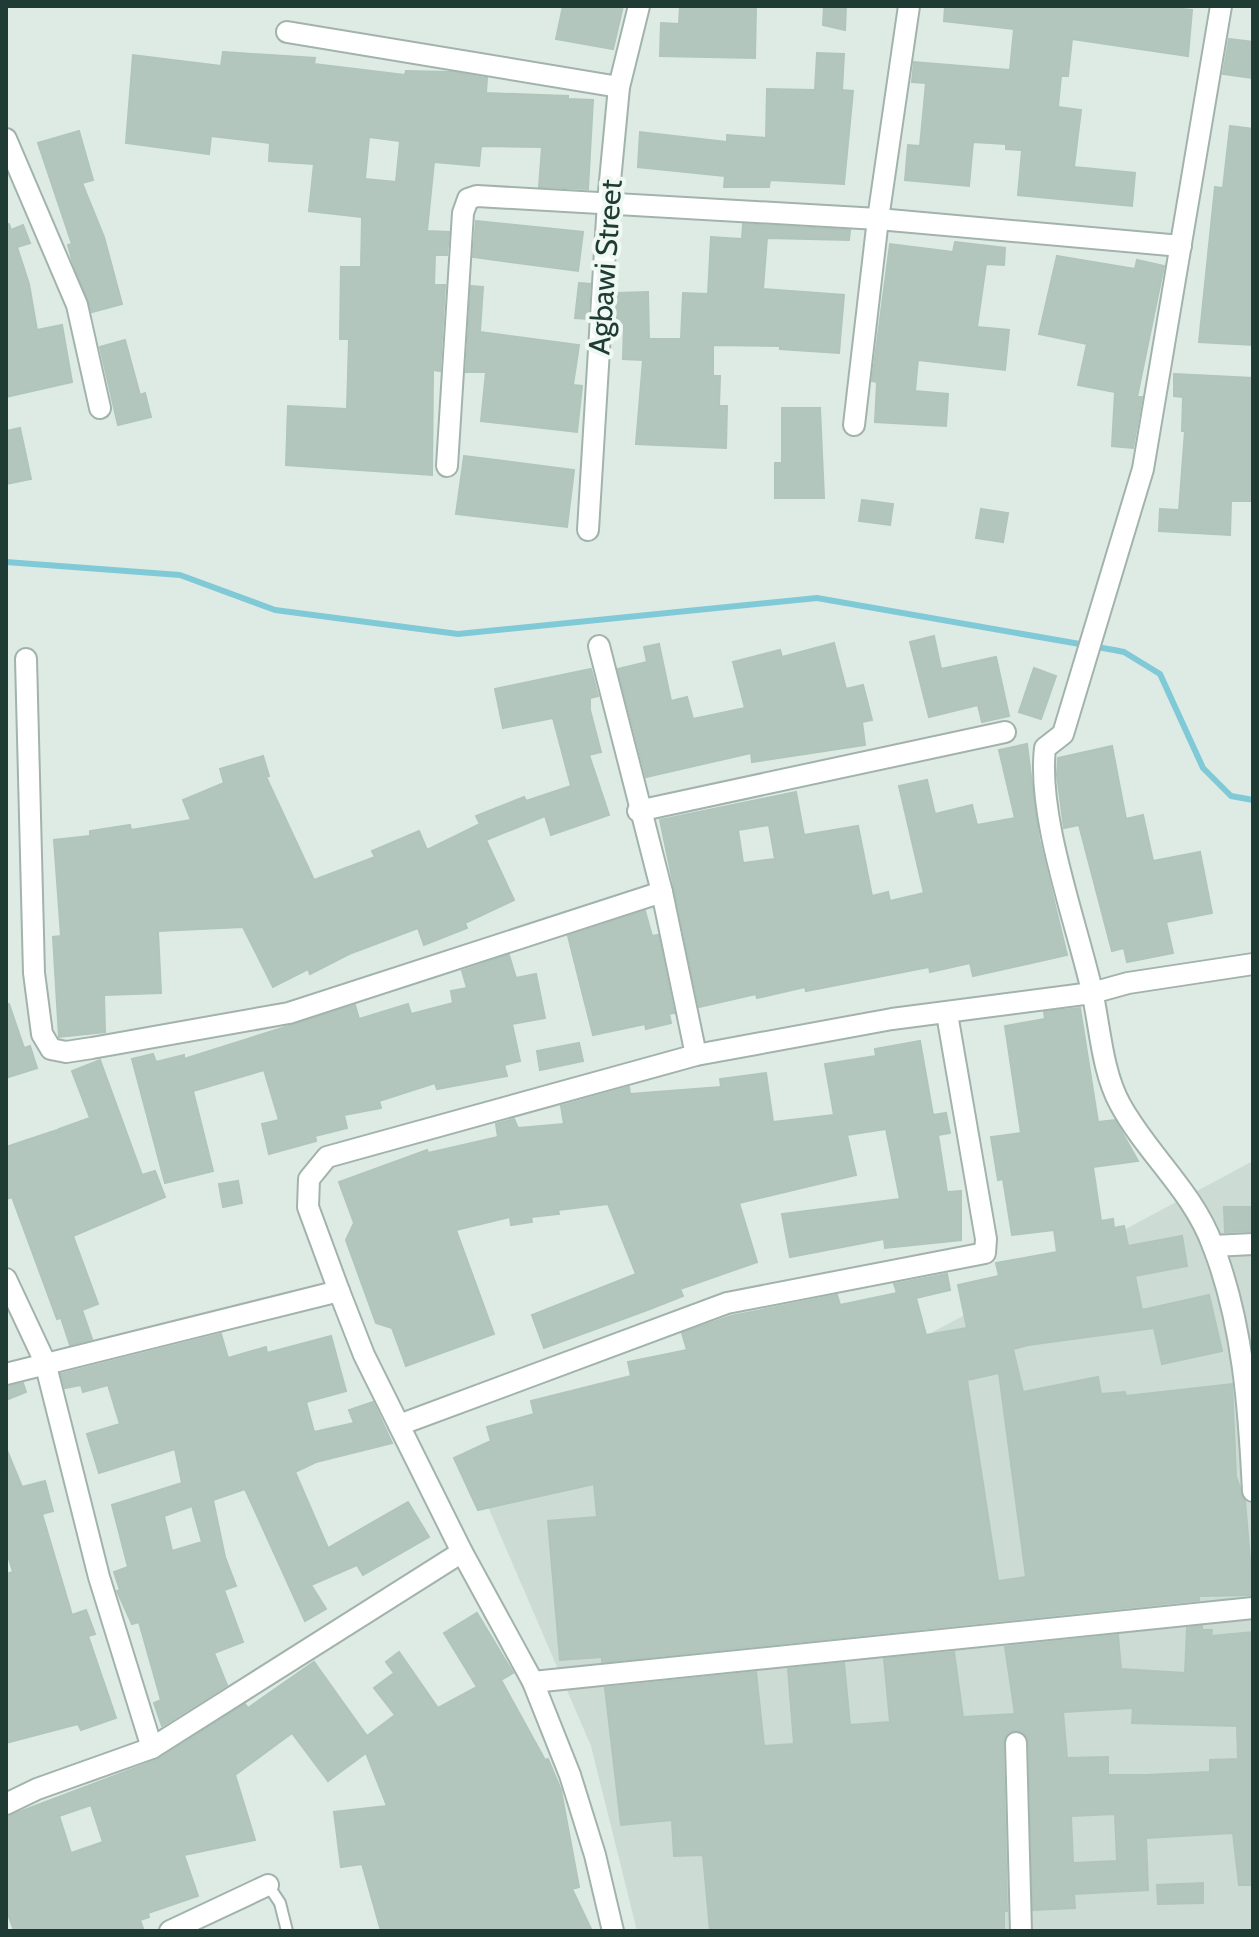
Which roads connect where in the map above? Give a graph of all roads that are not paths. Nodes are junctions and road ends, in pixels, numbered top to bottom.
1 (639, 6) edge
2 (909, 6) edge
3 (1221, 6) edge
4 (287, 32) dead end
5 (619, 87) junction
6 (6, 139) edge
7 (608, 202) junction
8 (878, 219) junction
9 (1181, 246) junction
10 (100, 408) dead end
11 (854, 425) dead end
12 (447, 466) dead end
13 (588, 530) dead end
14 (599, 646) dead end
15 (26, 659) dead end
16 (1005, 732) dead end
17 (638, 811) junction
18 (662, 892) junction
19 (1253, 964) edge
20 (1092, 993) junction
21 (947, 1014) junction
22 (696, 1055) junction
23 (1253, 1244) edge
24 (1213, 1246) junction
25 (6, 1279) edge
26 (339, 1291) junction
27 (45, 1362) junction
28 (6, 1374) edge
29 (399, 1425) junction
30 (1253, 1491) edge
31 (462, 1552) junction
32 (1253, 1608) edge
33 (533, 1682) junction
34 (1016, 1743) dead end
35 (152, 1748) junction
36 (6, 1804) edge
37 (268, 1885) joint
38 (170, 1931) edge
39 (287, 1931) edge
40 (613, 1931) edge
41 (1021, 1931) edge

1 - 5 street, Agbawi Street
2 - 8 street
3 - 9 street
4 - 5 street
5 - 7 street, Agbawi Street
6 - 10 street
7 - 8 street
7 - 12 street
7 - 13 street, Agbawi Street
8 - 9 street
8 - 11 street
9 - 20 street
14 - 17 street
15 - 18 street
16 - 17 street
17 - 18 street
18 - 22 street
19 - 20 street
20 - 21 street
20 - 24 street
21 - 22 street
21 - 29 street
22 - 26 street
23 - 24 street
24 - 30 street
25 - 27 street
26 - 27 street
26 - 29 street
27 - 28 street
27 - 35 street
29 - 31 street
31 - 33 street
31 - 35 street
32 - 33 street
33 - 40 street
34 - 41 street
35 - 36 street
37 - 38 street
37 - 39 lane

